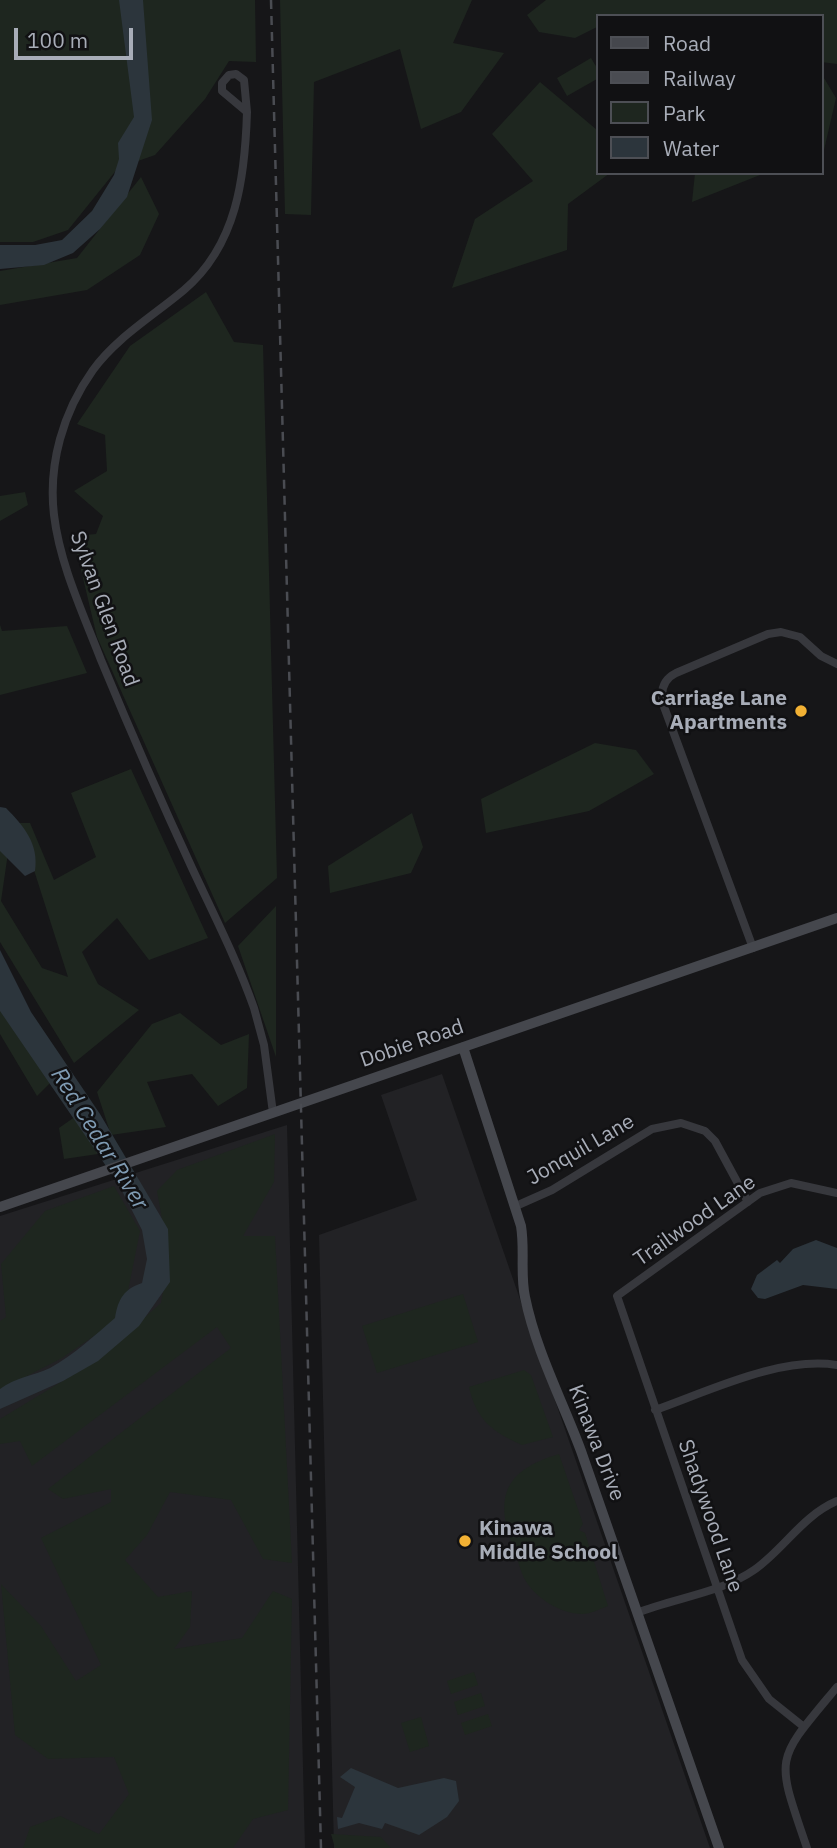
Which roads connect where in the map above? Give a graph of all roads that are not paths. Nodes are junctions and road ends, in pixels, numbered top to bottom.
1 (247, 112) junction
2 (837, 664) edge
3 (837, 918) edge
4 (753, 948) junction
5 (463, 1047) junction
6 (273, 1114) junction
7 (837, 1193) edge
8 (748, 1202) junction
9 (516, 1206) junction
10 (0, 1207) edge
11 (617, 1296) joint
12 (837, 1364) edge
13 (655, 1410) junction
14 (837, 1501) edge
15 (716, 1587) junction
16 (637, 1614) junction
17 (837, 1687) edge
18 (804, 1727) junction
19 (719, 1848) edge
20 (807, 1848) edge

1 - 1 street, Sylvan Glen Road
1 - 6 street, Sylvan Glen Road
2 - 4 street
3 - 4 street, Dobie Road
4 - 5 street, Dobie Road
5 - 6 street, Dobie Road
5 - 9 street, Kinawa Drive
6 - 10 street, Dobie Road
7 - 8 street, Trailwood Lane
8 - 9 street, Jonquil Lane
8 - 11 street, Trailwood Lane
9 - 16 street, Kinawa Drive
11 - 13 street, Shadywood Lane
12 - 13 street
13 - 15 street, Shadywood Lane
14 - 15 street
15 - 16 street
15 - 18 street, Shadywood Lane
16 - 19 street, Kinawa Drive
17 - 18 street
18 - 20 street

